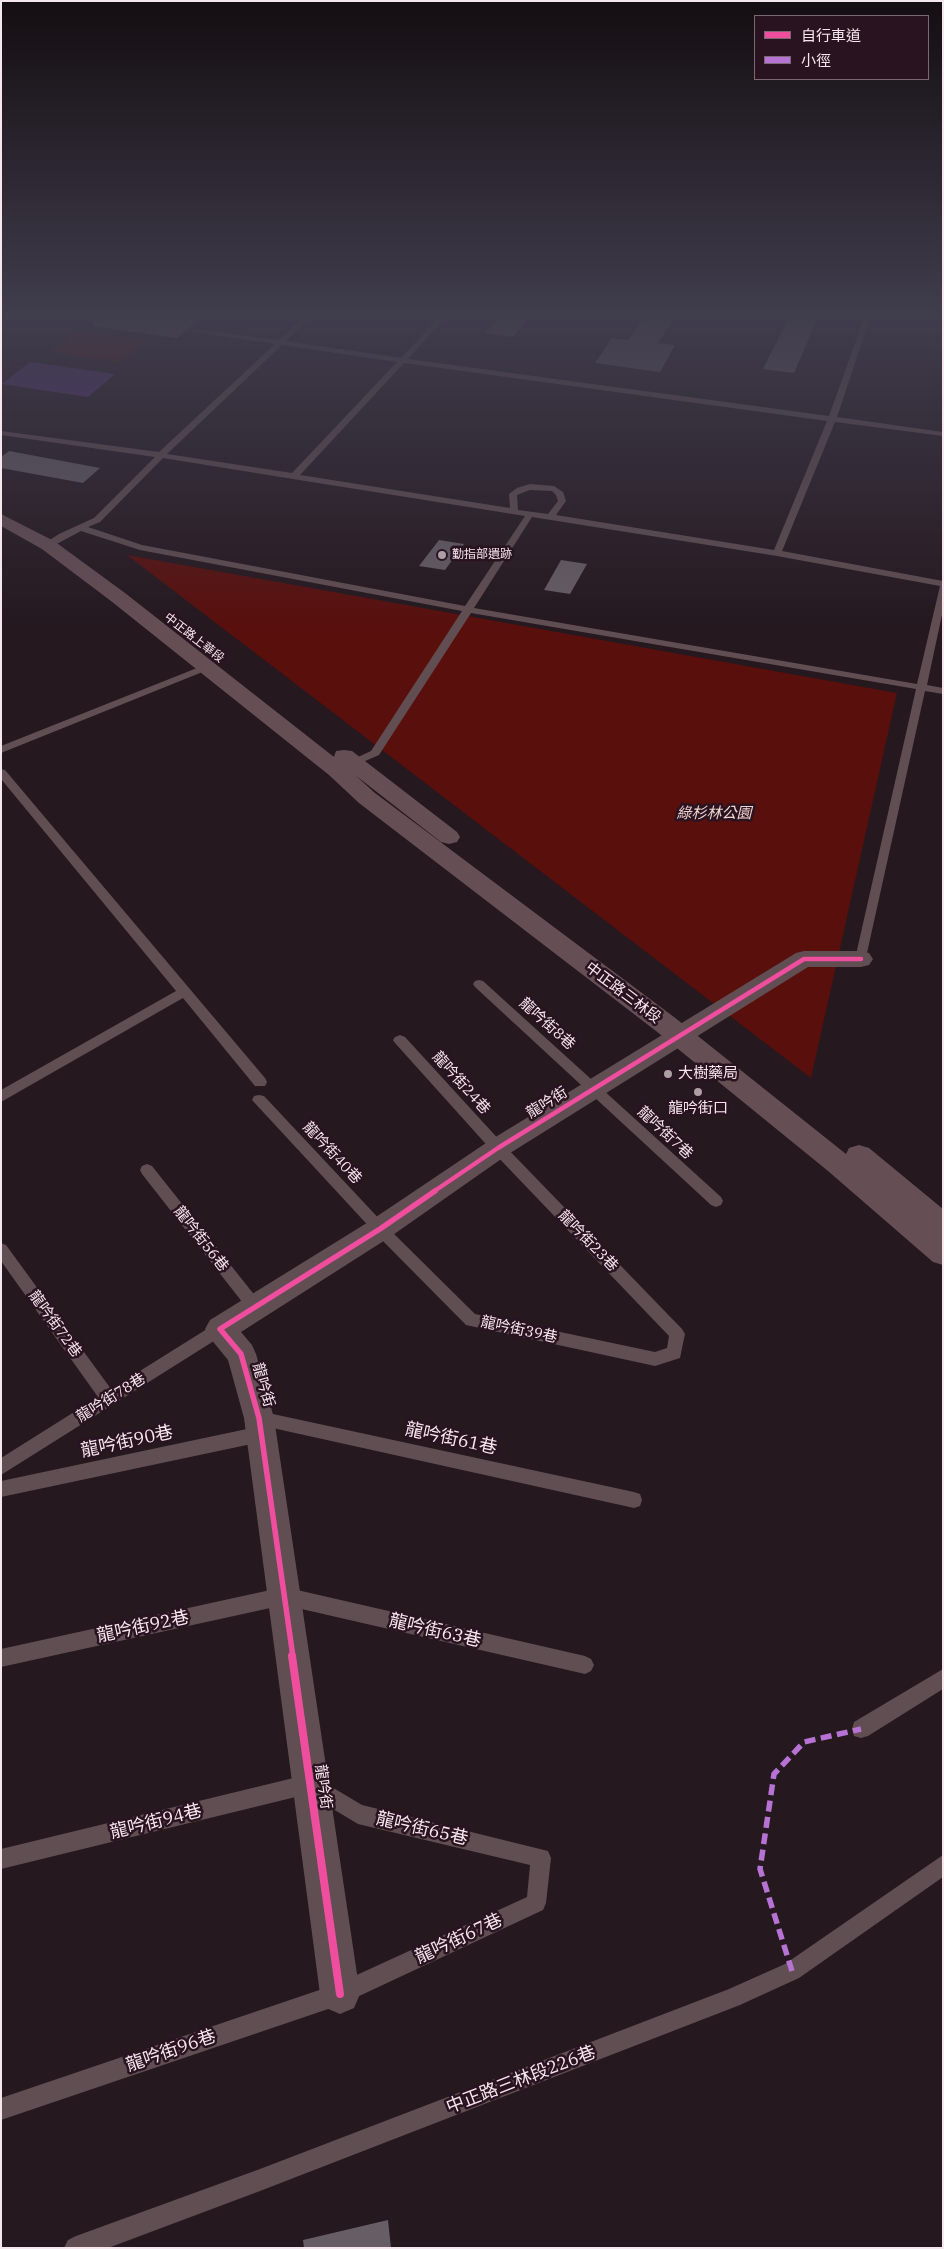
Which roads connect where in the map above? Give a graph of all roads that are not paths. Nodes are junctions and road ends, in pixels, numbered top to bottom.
1 (199, 420) edge
2 (346, 420) edge
3 (831, 420) edge
4 (846, 420) edge
5 (1, 433) edge
6 (943, 434) edge
7 (161, 456) junction
8 (293, 477) junction
9 (1, 504) edge
10 (514, 511) junction
11 (530, 514) junction
12 (550, 517) junction
13 (1, 519) edge
14 (81, 528) junction
15 (55, 540) junction
16 (777, 553) junction
17 (943, 584) edge
18 (943, 588) edge
19 (470, 610) junction
20 (207, 667) junction
21 (922, 688) junction
22 (943, 691) edge
23 (1, 750) edge
24 (345, 767) junction
25 (1, 772) edge
26 (373, 791) joint
27 (861, 959) joint
28 (479, 984) dead end
29 (184, 992) junction
30 (685, 1031) junction
31 (400, 1040) dead end
32 (260, 1082) dead end
33 (594, 1088) junction
34 (1, 1097) edge
35 (259, 1100) dead end
36 (498, 1148) junction
37 (147, 1170) dead end
38 (716, 1201) dead end
39 (943, 1226) edge
40 (380, 1229) junction
41 (1, 1249) edge
42 (943, 1252) edge
43 (256, 1307) junction
44 (220, 1328) junction
45 (677, 1334) joint
46 (109, 1399) junction
47 (260, 1426) junction
48 (1, 1467) edge
49 (1, 1489) edge
50 (634, 1500) dead end
51 (284, 1596) junction
52 (1, 1658) edge
53 (585, 1665) dead end
54 (943, 1678) edge
55 (861, 1729) dead end
56 (310, 1784) junction
57 (540, 1858) joint
58 (1, 1859) edge
59 (943, 1865) edge
60 (340, 1994) junction
61 (1, 2109) edge
62 (76, 2248) edge

1 - 7 lane
2 - 8 lane
3 - 16 lane
4 - 6 lane
5 - 7 lane
7 - 8 lane
7 - 14 lane
8 - 10 lane
9 - 15 main road, 中正路上華段
10 - 11 lane
10 - 12 lane
11 - 12 lane
11 - 19 lane
12 - 16 lane
13 - 15 main road, 中正路上華段
14 - 15 lane
14 - 19 lane
15 - 20 main road, 中正路上華段
15 - 24 main road, 中正路上華段
16 - 17 lane
18 - 21 lane
19 - 21 lane
19 - 24 lane
20 - 23 lane
20 - 24 main road, 中正路上華段
21 - 22 lane
21 - 27 lane
24 - 26 main road, 中正路上華段
25 - 29 lane
26 - 30 main road, 中正路三林段
27 - 30 street, 龍吟街
28 - 33 lane, 龍吟街8巷
29 - 32 lane
29 - 34 lane
30 - 33 street, 龍吟街
30 - 39 main road, 中正路三林段
30 - 42 main road, 中正路三林段
31 - 36 lane, 龍吟街24巷
33 - 36 street, 龍吟街
33 - 38 lane, 龍吟街7巷
35 - 40 lane, 龍吟街40巷
36 - 40 street, 龍吟街
36 - 45 lane, 龍吟街23巷
37 - 43 lane, 龍吟街56巷
40 - 43 street, 龍吟街
40 - 45 lane, 龍吟街39巷
41 - 46 lane, 龍吟街72巷
43 - 44 street, 龍吟街
44 - 46 lane, 龍吟街78巷
44 - 47 street, 龍吟街
46 - 48 lane, 龍吟街78巷
47 - 49 lane, 龍吟街90巷
47 - 50 lane, 龍吟街61巷
47 - 51 street, 龍吟街
51 - 52 lane, 龍吟街92巷
51 - 53 lane, 龍吟街63巷
51 - 56 street, 龍吟街
54 - 55 lane
56 - 57 lane, 龍吟街65巷
56 - 58 lane, 龍吟街94巷
56 - 60 street, 龍吟街
57 - 60 lane, 龍吟街67巷
59 - 62 lane, 中正路三林段226巷
60 - 61 lane, 龍吟街96巷

